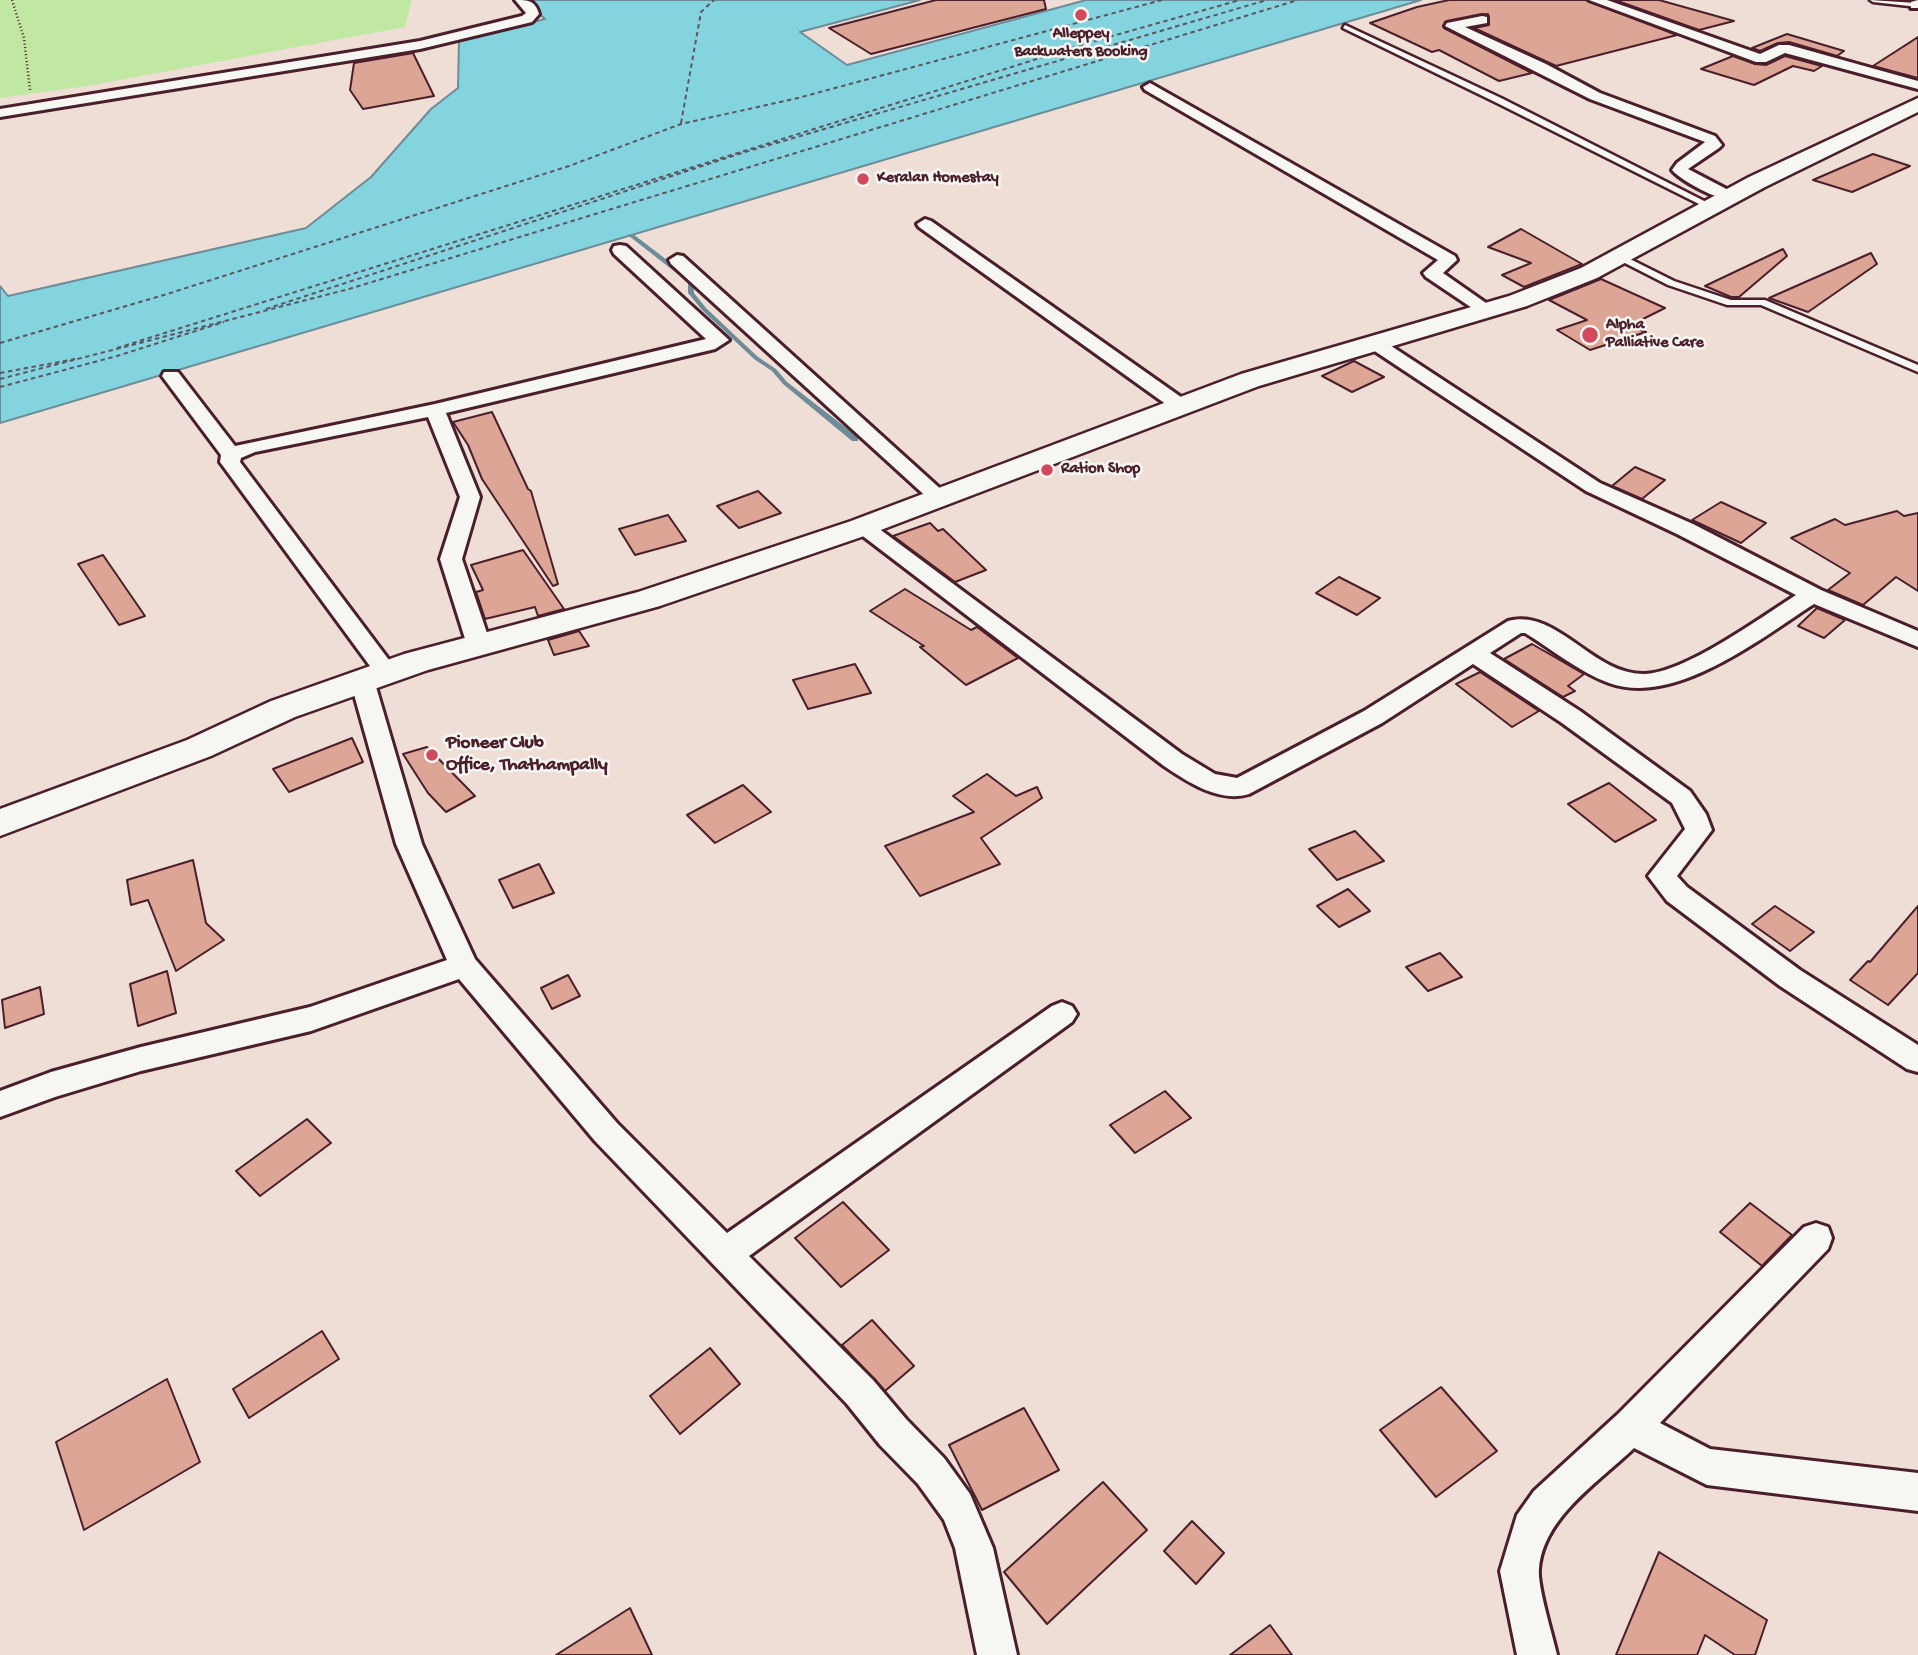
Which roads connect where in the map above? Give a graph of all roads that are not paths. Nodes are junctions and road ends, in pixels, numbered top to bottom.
1 (521, 0) edge
2 (1595, 0) edge
3 (1873, 0) edge
4 (1917, 5) edge
5 (1482, 20) dead end
6 (1345, 27) dead end
7 (1918, 85) edge
8 (1150, 87) dead end
9 (1918, 104) edge
10 (0, 113) edge
11 (1721, 202) junction
12 (925, 224) dead end
13 (620, 250) dead end
14 (1620, 257) junction
15 (677, 260) dead end
16 (1487, 310) junction
17 (1376, 344) junction
18 (1918, 369) edge
19 (171, 376) dead end
20 (1181, 406) junction
21 (435, 410) junction
22 (231, 455) junction
23 (939, 497) junction
24 (862, 527) junction
25 (1812, 595) junction
26 (1918, 640) edge
27 (478, 645) junction
28 (1475, 654) junction
29 (374, 676) junction
30 (0, 823) edge
31 (464, 966) junction
32 (1062, 1014) dead end
33 (1918, 1060) edge
34 (0, 1104) edge
35 (1816, 1238) dead end
36 (726, 1253) junction
37 (1631, 1427) junction
38 (1918, 1492) edge
39 (997, 1655) edge
40 (1537, 1655) edge

1 - 10 street
2 - 7 street
3 - 4 lane
5 - 11 street
6 - 11 lane
8 - 16 street
9 - 11 main road
11 - 14 main road
12 - 20 street
13 - 21 street
14 - 16 main road
14 - 18 lane
15 - 23 street
16 - 17 main road
17 - 20 main road
17 - 25 street
19 - 22 street
20 - 23 main road
21 - 22 street
21 - 27 street
22 - 29 street
23 - 24 main road
24 - 27 main road
24 - 28 street
25 - 26 street
25 - 28 street
27 - 29 main road
28 - 33 street
29 - 30 main road
29 - 31 street
31 - 34 street
31 - 36 street
32 - 36 street
35 - 37 street
36 - 39 street
37 - 38 street
37 - 40 street

